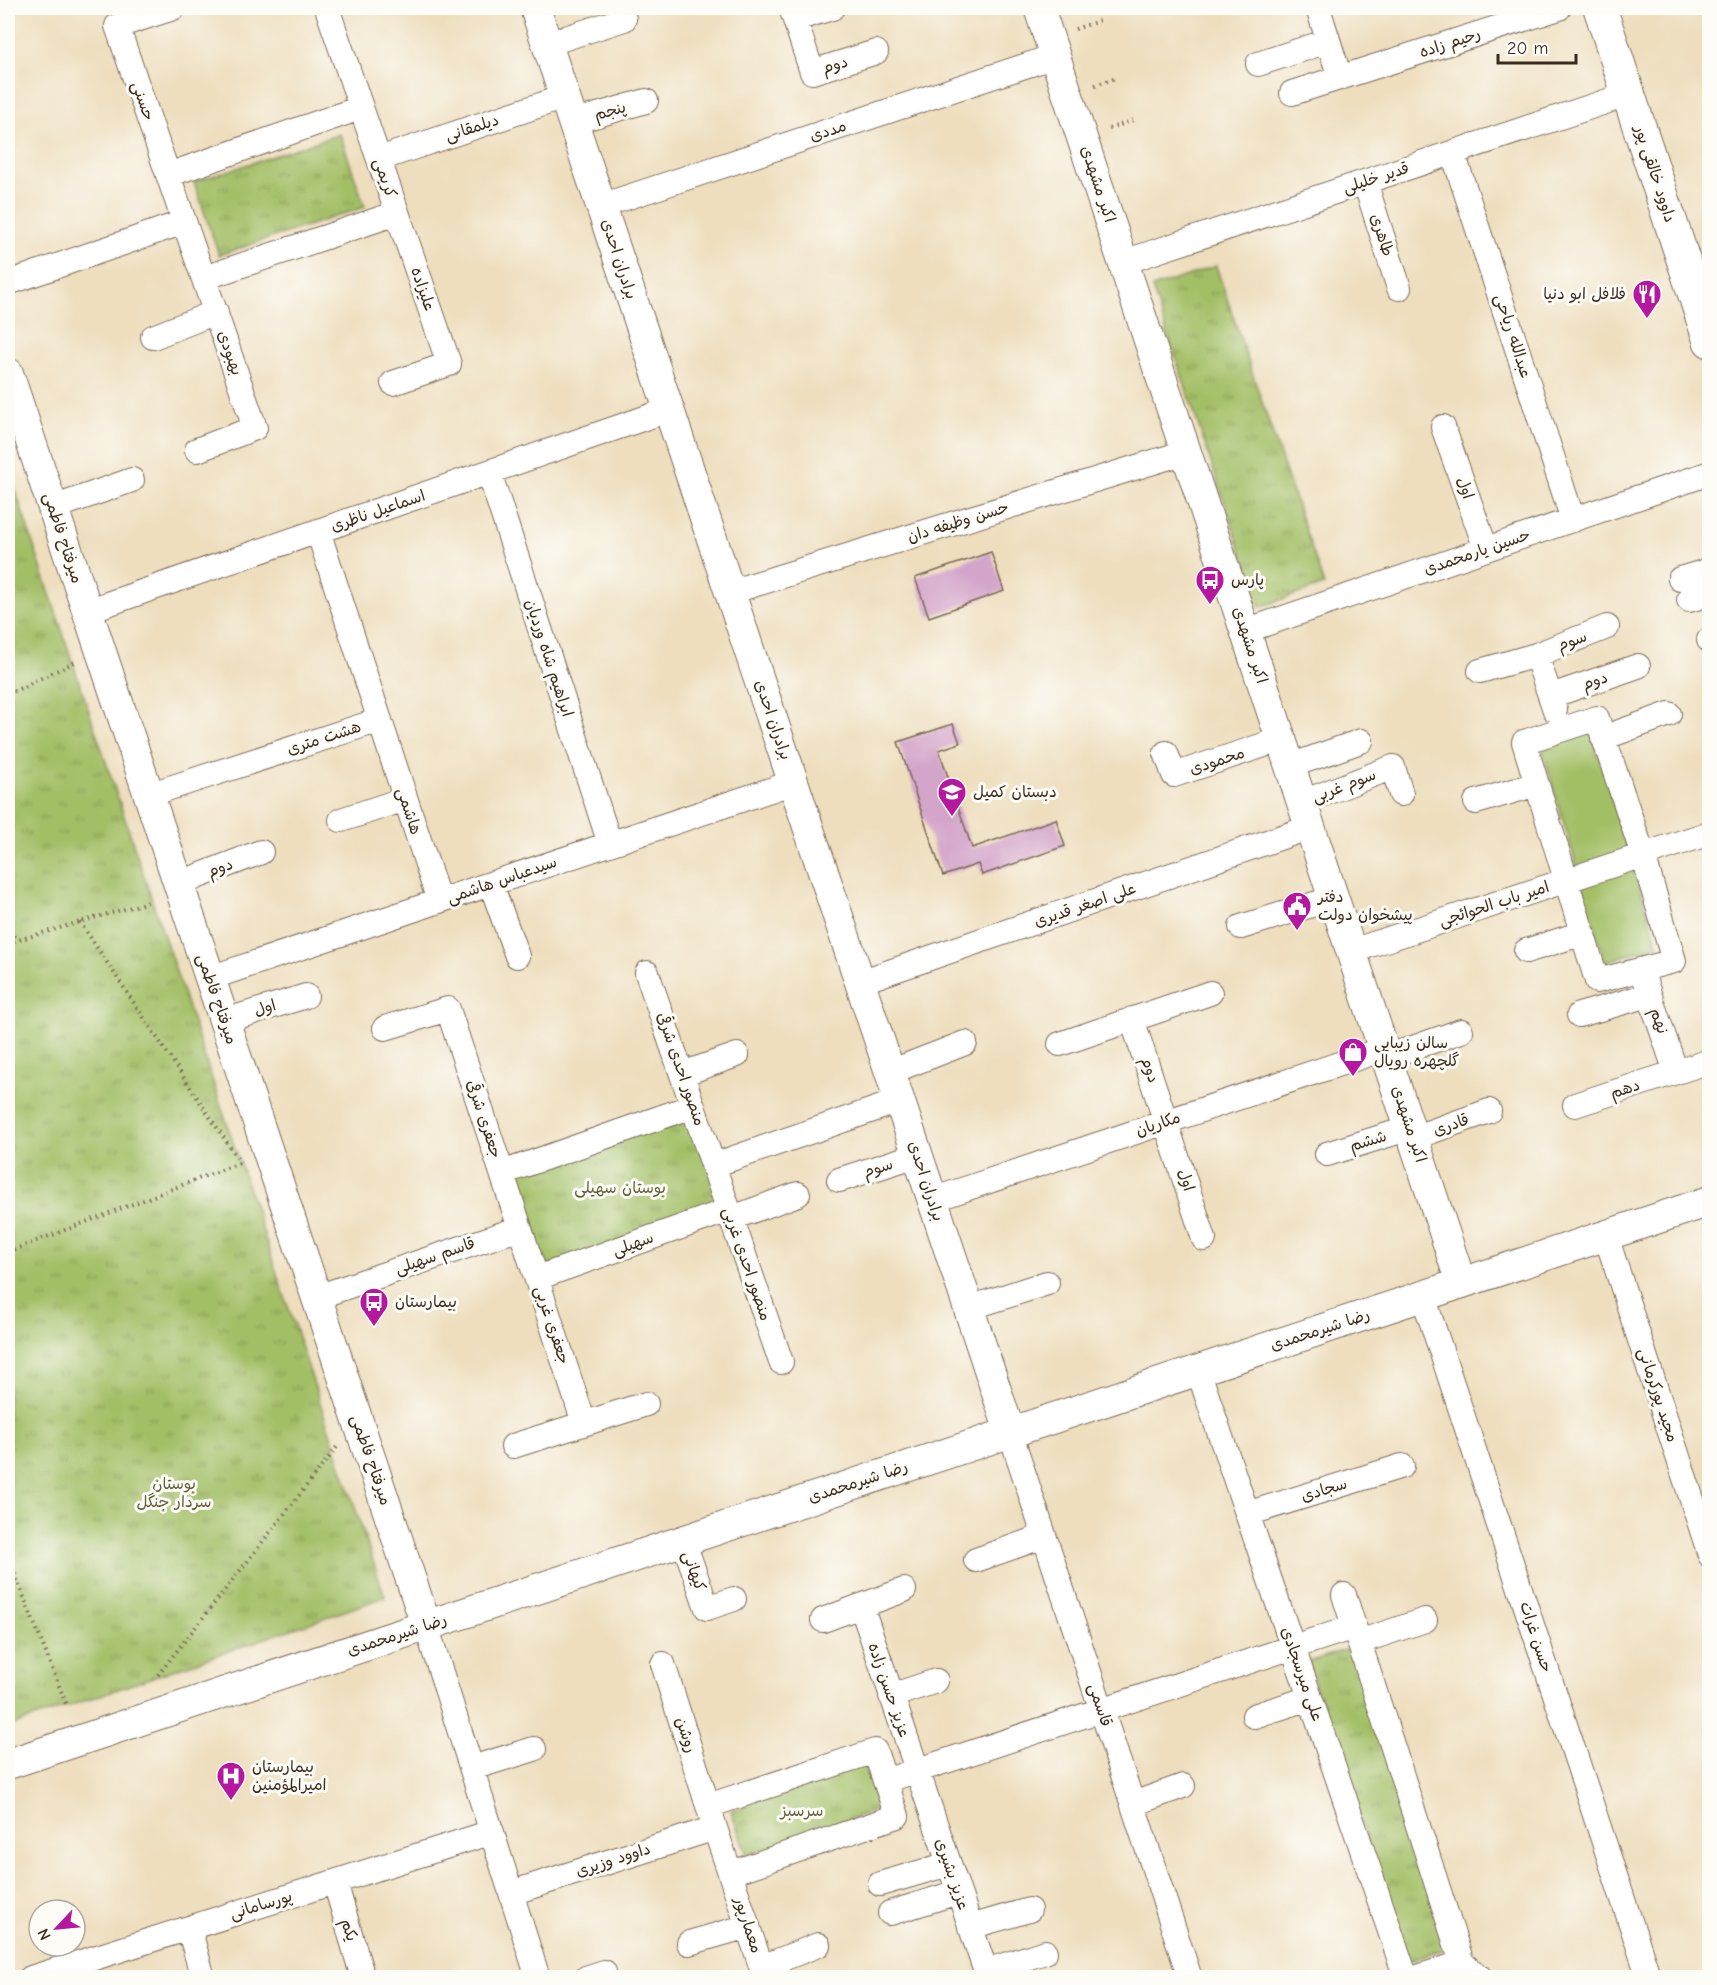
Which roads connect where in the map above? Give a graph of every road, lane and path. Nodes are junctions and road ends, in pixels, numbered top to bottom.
1 (172, 8) edge
2 (327, 8) edge
3 (535, 8) edge
4 (832, 8) edge
5 (1039, 8) edge
6 (1318, 8) edge
7 (1560, 8) edge
8 (1600, 8) edge
9 (793, 13) edge
10 (624, 19) dead end
11 (1328, 41) junction
12 (547, 44) junction
13 (876, 52) dead end
14 (1055, 56) junction
15 (1258, 64) dead end
16 (1340, 78) junction
17 (1292, 93) dead end
18 (1629, 94) junction
19 (646, 101) dead end
20 (360, 108) junction
21 (568, 110) junction
22 (1453, 153) junction
23 (379, 159) junction
24 (168, 175) junction
25 (1365, 182) junction
26 (601, 206) junction
27 (397, 213) junction
28 (184, 222) junction
29 (1124, 262) junction
30 (204, 278) junction
31 (1700, 279) edge
32 (8, 283) edge
33 (1399, 288) dead end
34 (216, 312) junction
35 (153, 337) dead end
36 (1710, 341) edge
37 (8, 373) edge
38 (393, 383) dead end
39 (669, 410) junction
40 (1443, 427) dead end
41 (197, 450) dead end
42 (1186, 452) junction
43 (489, 472) junction
44 (1710, 473) edge
45 (132, 480) dead end
46 (53, 508) junction
47 (1573, 520) junction
48 (318, 531) junction
49 (1486, 549) junction
50 (1710, 570) edge
51 (1693, 591) edge
52 (730, 592) junction
53 (87, 611) junction
54 (1607, 627) dead end
55 (1245, 631) junction
56 (100, 650) junction
57 (1536, 654) junction
58 (1638, 666) dead end
59 (1480, 672) dead end
60 (8, 694) edge
61 (1551, 696) junction
62 (1669, 714) dead end
63 (380, 720) junction
64 (1562, 729) junction
65 (1603, 738) junction
66 (1361, 741) dead end
67 (1286, 753) junction
68 (1173, 774) dead end
69 (794, 782) junction
70 (1537, 784) junction
71 (1401, 794) dead end
72 (148, 795) junction
73 (405, 799) junction
74 (1476, 802) dead end
75 (1307, 815) junction
76 (340, 820) dead end
77 (1710, 832) edge
78 (610, 844) junction
79 (261, 852) dead end
80 (1643, 855) junction
81 (1567, 880) junction
82 (178, 884) junction
83 (491, 884) junction
84 (1334, 898) junction
85 (152, 901) dead end
86 (439, 901) junction
87 (80, 922) junction
88 (8, 925) edge
89 (1241, 927) dead end
90 (1583, 933) junction
91 (16, 941) junction
92 (8, 943) edge
93 (1352, 951) junction
94 (1526, 951) dead end
95 (517, 956) dead end
96 (1641, 970) junction
97 (647, 973) dead end
98 (210, 978) junction
99 (860, 982) junction
100 (1210, 993) dead end
101 (1649, 995) junction
102 (306, 996) dead end
103 (1579, 1015) dead end
104 (1132, 1020) junction
105 (224, 1021) junction
106 (386, 1028) dead end
107 (1461, 1031) dead end
108 (965, 1043) dead end
109 (1060, 1044) dead end
110 (1385, 1053) junction
111 (737, 1055) dead end
112 (1710, 1061) edge
113 (890, 1072) junction
114 (1676, 1072) junction
115 (682, 1074) junction
116 (899, 1101) junction
117 (1575, 1105) dead end
118 (693, 1106) junction
119 (1489, 1112) dead end
120 (1167, 1121) junction
121 (1412, 1133) junction
122 (268, 1151) junction
123 (1327, 1154) dead end
124 (917, 1155) junction
125 (240, 1162) junction
126 (714, 1165) junction
127 (502, 1173) junction
128 (839, 1180) dead end
129 (798, 1194) dead end
130 (932, 1200) junction
131 (1710, 1201) edge
132 (730, 1214) junction
133 (520, 1228) junction
134 (1606, 1236) junction
135 (1204, 1239) dead end
136 (8, 1252) edge
137 (537, 1278) junction
138 (1047, 1283) dead end
139 (1461, 1283) junction
140 (1424, 1296) junction
141 (317, 1297) junction
142 (969, 1308) junction
143 (781, 1362) dead end
144 (1198, 1370) junction
145 (646, 1404) dead end
146 (357, 1420) junction
147 (584, 1423) junction
148 (1010, 1432) junction
149 (513, 1446) dead end
150 (1402, 1466) dead end
151 (1247, 1514) junction
152 (1044, 1536) junction
153 (683, 1540) junction
154 (1710, 1555) edge
155 (8, 1557) edge
156 (976, 1560) dead end
157 (904, 1590) dead end
158 (1344, 1595) dead end
159 (734, 1599) dead end
160 (862, 1608) junction
161 (823, 1620) dead end
162 (1425, 1620) dead end
163 (426, 1625) junction
164 (1357, 1635) junction
165 (1293, 1648) junction
166 (663, 1664) dead end
167 (158, 1675) dead end
168 (936, 1681) dead end
169 (891, 1696) junction
170 (1310, 1698) junction
171 (68, 1706) dead end
172 (1102, 1710) junction
173 (1254, 1716) dead end
174 (534, 1749) dead end
175 (8, 1764) edge
176 (471, 1768) junction
177 (917, 1771) junction
178 (885, 1781) junction
179 (1183, 1786) dead end
180 (1133, 1804) junction
181 (712, 1817) junction
182 (492, 1832) junction
183 (949, 1864) junction
184 (731, 1873) junction
185 (335, 1882) junction
186 (880, 1884) dead end
187 (958, 1892) junction
188 (511, 1893) junction
189 (1029, 1910) dead end
190 (890, 1913) dead end
191 (748, 1926) junction
192 (970, 1927) junction
193 (189, 1928) junction
194 (689, 1943) dead end
195 (818, 1945) dead end
196 (1045, 1952) dead end
197 (1472, 1970) edge
198 (764, 1972) edge
199 (987, 1974) edge
200 (41, 1976) edge
201 (203, 1977) edge
202 (363, 1977) edge
203 (538, 1977) edge
204 (1190, 1977) edge
205 (1406, 1977) edge
206 (1415, 1977) edge
207 (1649, 1977) edge

1 - 24 street, حسنی
2 - 20 street, کریمی
3 - 12 street, برادران احدی
4 - 9 street
5 - 14 street, اکبر مشهدی
6 - 11 street
7 - 16 street, رحیم زاده
8 - 18 main road, داوود خالقی پور
9 - 13 street, دوم
10 - 12 street
11 - 15 street
11 - 16 street
12 - 21 street, برادران احدی
14 - 26 street, مددی
14 - 29 street, اکبر مشهدی
16 - 17 street
18 - 22 street, قدیر خلیلی
18 - 31 main road, داوود خالقی پور
19 - 21 street, پنجم
20 - 23 street, کریمی
20 - 24 street
21 - 23 street, دیلمقانی
21 - 26 street, برادران احدی
22 - 25 street, قدیر خلیلی
22 - 47 street, عبدالله ریاحی
23 - 27 street, کریمی
24 - 28 street
25 - 29 street, قدیر خلیلی
25 - 33 street, طاهری
26 - 39 street, برادران احدی
27 - 30 street, کریمی
27 - 38 street, علیزاده
28 - 30 street
28 - 32 street
29 - 42 street, اکبر مشهدی
30 - 34 street, بهبودی
31 - 36 main road, داوود خالقی پور
34 - 35 street
34 - 41 street, بهبودی
37 - 46 street, میرفتاح فاطمی
39 - 43 street, اسماعیل ناظری
39 - 52 street, برادران احدی
40 - 49 street, اول
42 - 52 street, حسن وظیفه دان
42 - 55 street, اکبر مشهدی
43 - 48 street, اسماعیل ناظری
43 - 78 street, ابراهیم شاه وردیان
44 - 47 street, حسین یارمحمدی
45 - 46 street
46 - 53 street, میرفتاح فاطمی
47 - 49 street, حسین یارمحمدی
48 - 53 street, اسماعیل ناظری
48 - 63 street, هشت متری
49 - 55 street, حسین یارمحمدی
50 - 51 street
52 - 69 street, برادران احدی
53 - 56 street, میرفتاح فاطمی
54 - 57 street, سوم
55 - 67 street, اکبر مشهدی
56 - 60 path
56 - 72 street, میرفتاح فاطمی
57 - 59 street, سوم
57 - 61 street
58 - 61 street, دوم
61 - 64 street
62 - 65 street
63 - 72 street, هشت متری
63 - 73 street, هاشمی
64 - 65 street
64 - 70 street
65 - 80 street
66 - 67 street, محمودی
67 - 68 street, محمودی
67 - 75 street, اکبر مشهدی
69 - 78 street, سیدعباس هاشمی
69 - 99 street, برادران احدی
70 - 74 street
70 - 81 street
71 - 75 street, سوم غربی
72 - 82 street, میرفتاح فاطمی
73 - 76 street
73 - 86 street, هاشمی
75 - 84 street, اکبر مشهدی
75 - 99 street, علی اصغر قدیری
77 - 80 street
78 - 83 street, سیدعباس هاشمی
79 - 82 street, دوم
80 - 81 street, امیر باب الحوائجی
80 - 96 street
81 - 90 street
81 - 93 street, امیر باب الحوائجی
82 - 98 street, میرفتاح فاطمی
83 - 86 street, سیدعباس هاشمی
83 - 95 street
84 - 89 street
84 - 93 street, اکبر مشهدی
85 - 87 path
86 - 98 street, سیدعباس هاشمی
87 - 91 path
87 - 125 path
88 - 91 path
90 - 94 street
90 - 96 street
91 - 92 path
93 - 110 street, اکبر مشهدی
96 - 101 street, نهم
97 - 115 street, منصور احدی شرقی
98 - 105 street, میرفتاح فاطمی
99 - 113 street, برادران احدی
100 - 104 street
101 - 103 street
101 - 114 street, نهم
102 - 105 street, اول
104 - 109 street
104 - 120 street, دوم
105 - 122 street, میرفتاح فاطمی
106 - 127 street, جعفری شرقی
107 - 110 street, مکاریان
108 - 113 street
110 - 120 street, مکاریان
110 - 121 street, اکبر مشهدی
111 - 115 street
112 - 114 street, دهم
113 - 116 street, برادران احدی
114 - 117 street, دهم
115 - 118 street, منصور احدی شرقی
116 - 124 street, برادران احدی
116 - 126 street
118 - 126 street, منصور احدی شرقی
118 - 127 street
119 - 121 street, قادری
120 - 130 street, مکاریان
120 - 135 street, اول
121 - 123 street, ششم
121 - 139 street, اکبر مشهدی
122 - 125 path
122 - 141 street, میرفتاح فاطمی
124 - 128 street, سوم
124 - 130 street, برادران احدی
125 - 136 path
126 - 132 street, منصور احدی غربی
127 - 133 street, جعفری شرقی
129 - 132 street, سهیلی
130 - 142 street, برادران احدی
131 - 134 street, رضا شیرمحمدی
132 - 137 street, سهیلی
132 - 143 street, منصور احدی غربی
133 - 137 street, جعفری غربی
133 - 141 street, قاسم سهیلی
134 - 139 street, رضا شیرمحمدی
134 - 154 street, مجید پورکرمانی
137 - 147 street, جعفری غربی
138 - 142 street
139 - 140 street, رضا شیرمحمدی
140 - 144 street, رضا شیرمحمدی
140 - 207 street, حسن غرات
141 - 146 street, میرفتاح فاطمی
142 - 148 street, برادران احدی
144 - 148 street, رضا شیرمحمدی
144 - 151 street, علی میرسجادی
145 - 147 street
146 - 163 street, میرفتاح فاطمی
146 - 167 path
147 - 149 street
148 - 152 street, قاسمی
148 - 153 street, رضا شیرمحمدی
150 - 151 street, سجادی
151 - 165 street, علی میرسجادی
152 - 156 street
152 - 172 street, قاسمی
153 - 159 street, کیهانی
153 - 163 street, رضا شیرمحمدی
155 - 171 path
157 - 160 street
158 - 164 street
160 - 161 street
160 - 169 street, عزیز حسن زاده
162 - 164 street
163 - 175 street, رضا شیرمحمدی
163 - 176 street
164 - 165 street
164 - 197 street
165 - 170 street, علی میرسجادی
165 - 172 street
166 - 181 street, روشن
168 - 169 street
169 - 177 street, عزیز حسن زاده
170 - 173 street
170 - 205 street, علی میرسجادی
172 - 177 street
172 - 180 street, قاسمی
174 - 176 street
176 - 182 street
177 - 178 street
177 - 183 street, عزیز بشیری
178 - 181 street
178 - 184 street
179 - 180 street
180 - 204 street, قاسمی
181 - 184 street
181 - 188 street, داوود وزیری
182 - 185 street, پورسامانی
182 - 188 street
183 - 186 street
183 - 187 street, عزیز بشیری
184 - 191 street, معمارپور
185 - 193 street, پورسامانی
185 - 202 street, یکم
187 - 190 street
187 - 192 street, عزیز بشیری
188 - 203 street
189 - 192 street
191 - 194 street
191 - 198 street, معمارپور
192 - 199 street, عزیز بشیری
193 - 200 street, پورسامانی
193 - 201 street
195 - 198 street
196 - 199 street
197 - 206 street

